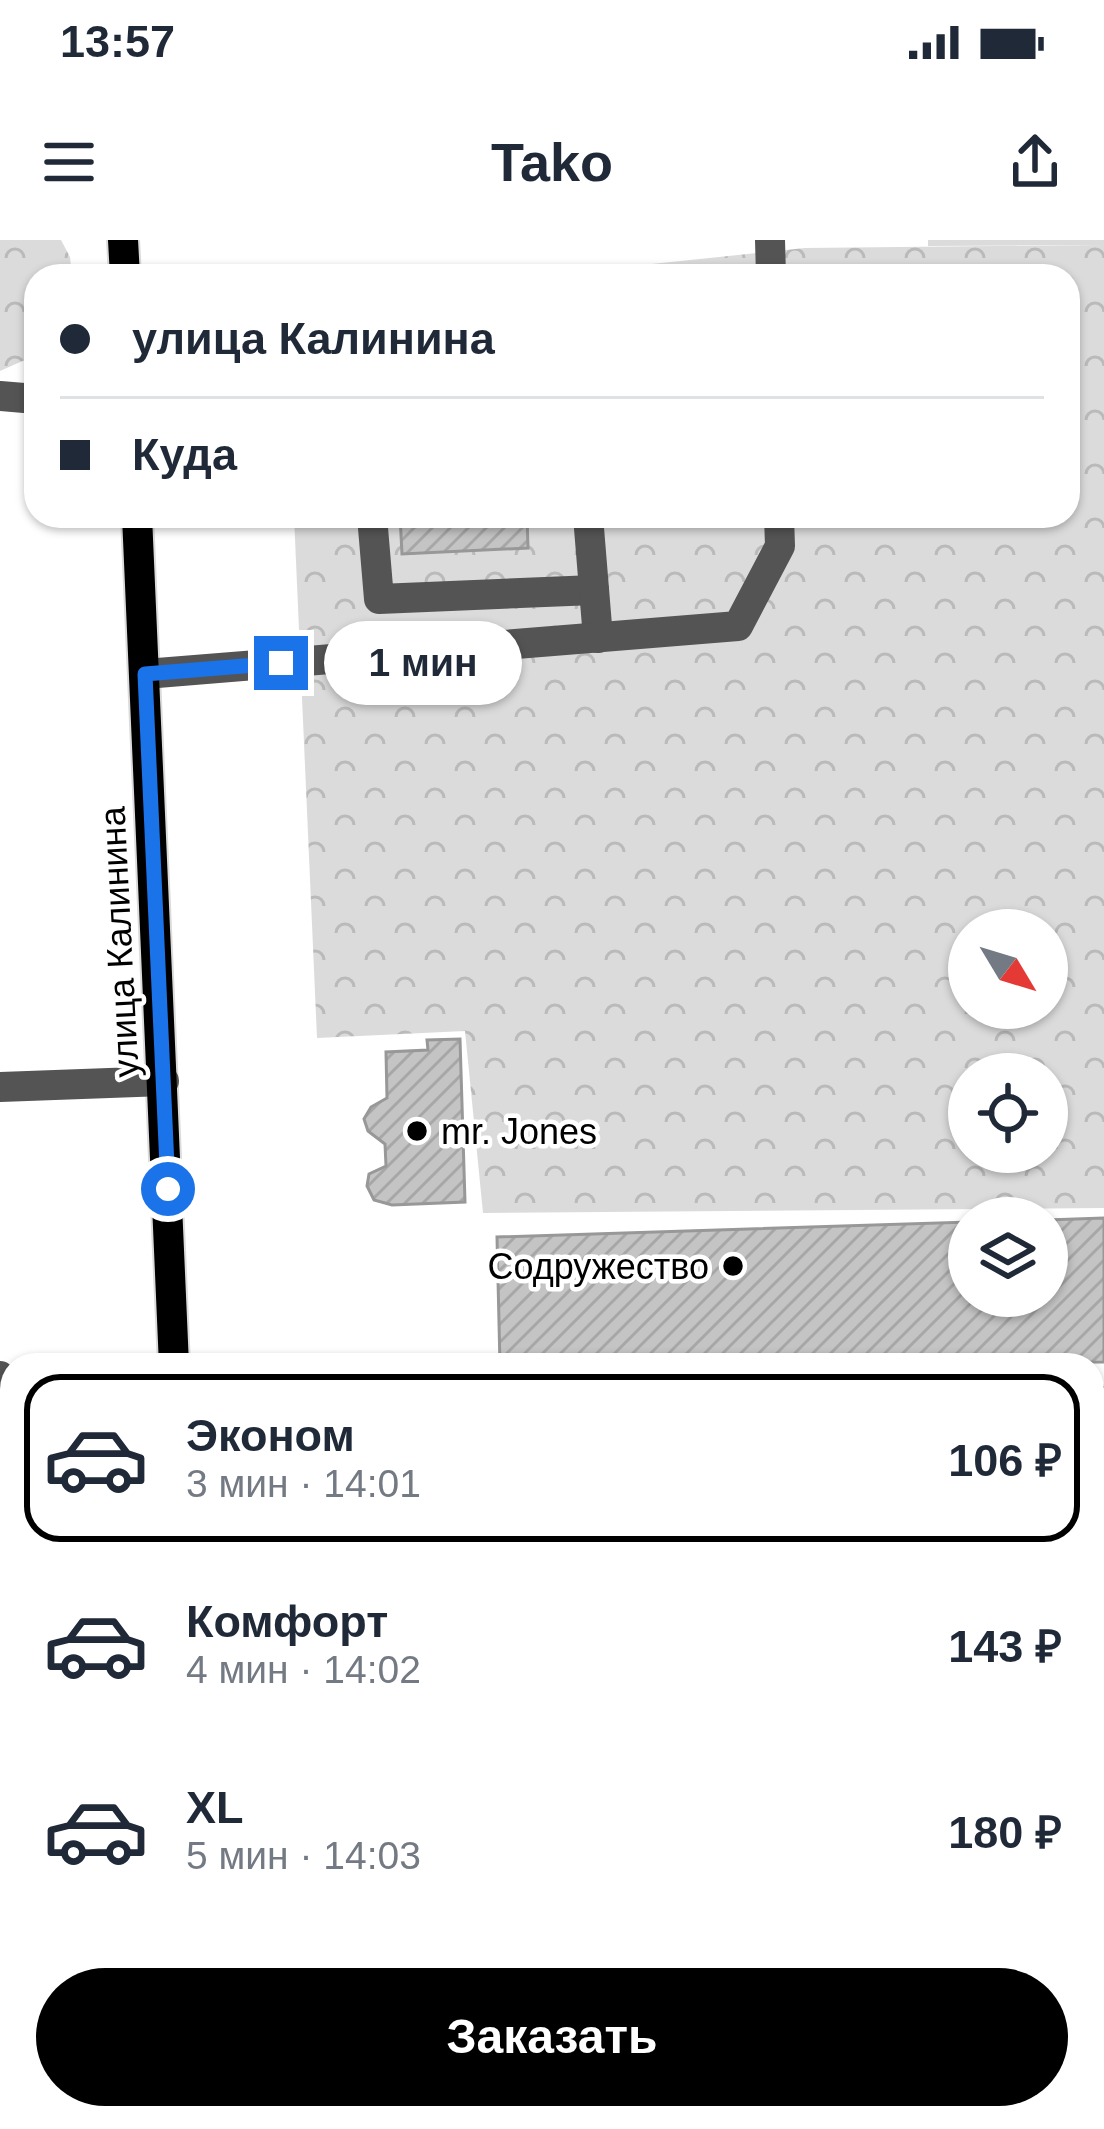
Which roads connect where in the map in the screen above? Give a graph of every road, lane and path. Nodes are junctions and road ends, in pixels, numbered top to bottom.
1 (138, 528) edge
2 (373, 528) edge
3 (589, 528) edge
4 (779, 528) edge
5 (594, 590) junction
6 (598, 638) junction
7 (145, 674) junction
8 (164, 1081) junction
9 (0, 1087) edge
10 (174, 1353) edge

1 - 7 main road, улица Калинина
2 - 5 street
3 - 5 street
4 - 6 street
5 - 6 street
6 - 7 street
7 - 8 main road, улица Калинина
8 - 9 street
8 - 10 main road, улица Калинина

